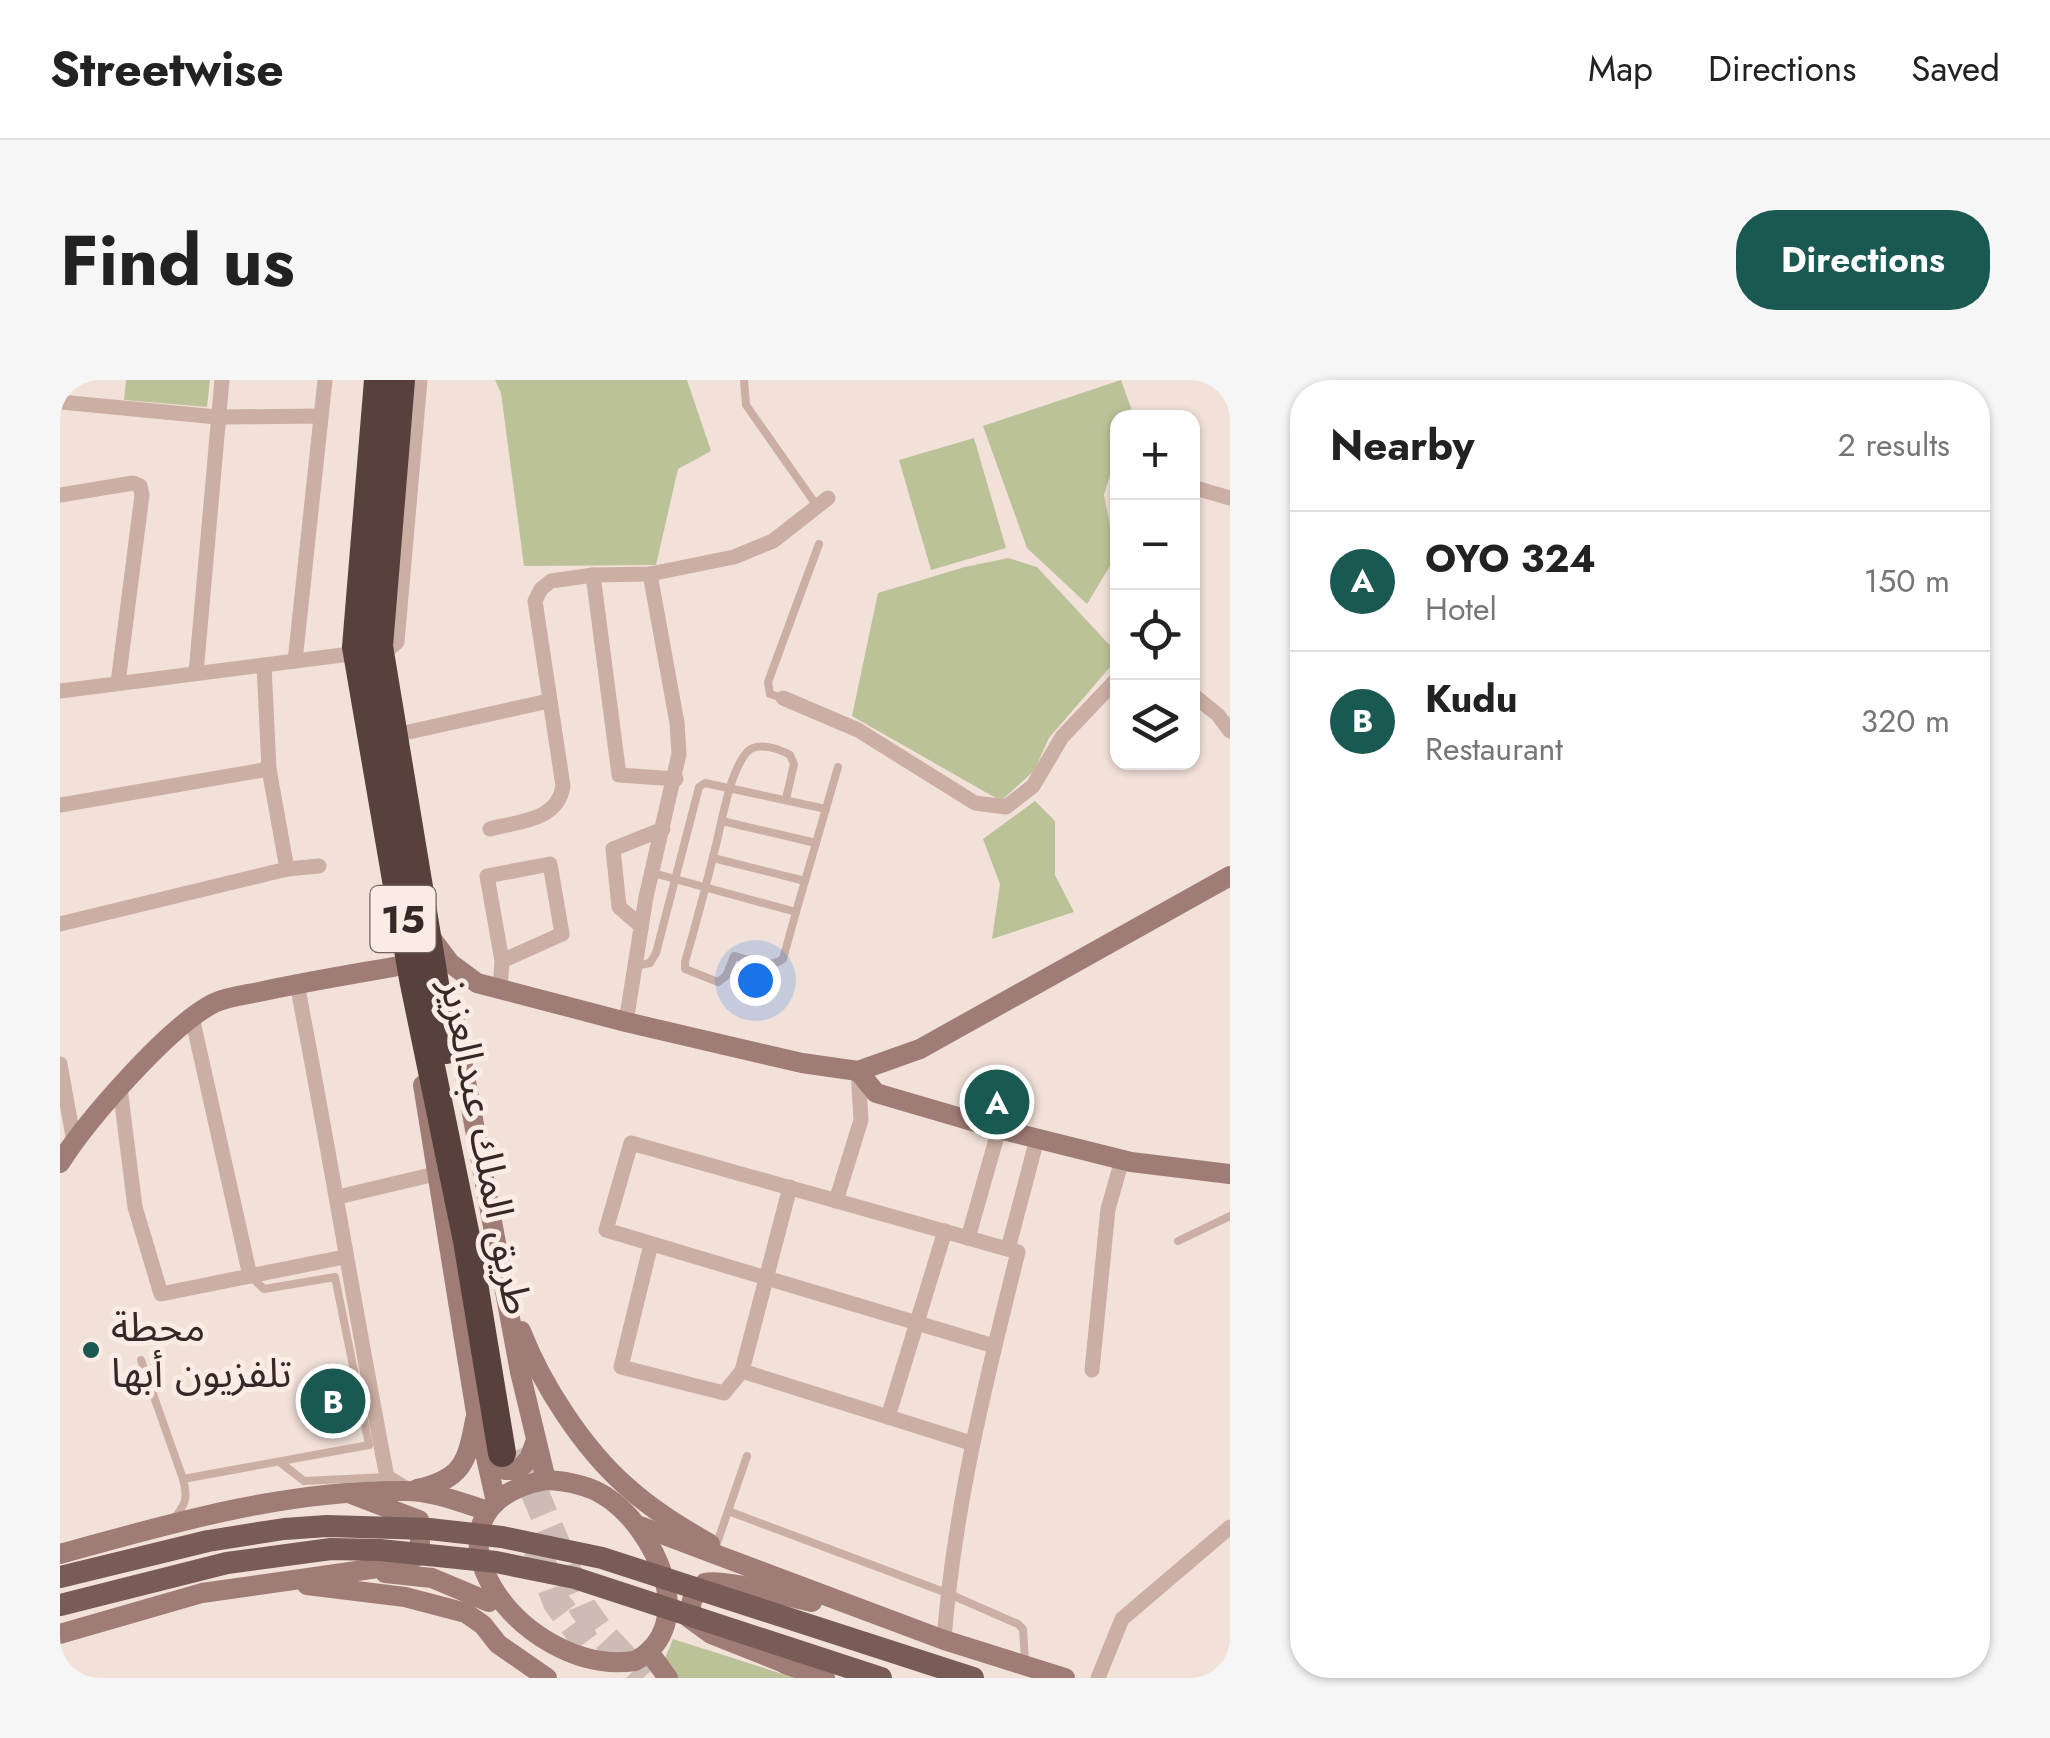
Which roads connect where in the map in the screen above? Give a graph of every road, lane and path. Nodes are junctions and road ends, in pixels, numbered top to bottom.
1 (222, 380) edge
2 (324, 380) edge
3 (378, 380) edge
4 (401, 380) edge
5 (420, 380) edge
6 (744, 380) edge
7 (60, 402) edge
8 (321, 416) junction
9 (217, 417) junction
10 (1200, 489) edge
11 (60, 495) edge
12 (1230, 498) edge
13 (822, 502) joint
14 (819, 544) dead end
15 (650, 574) junction
16 (594, 575) junction
17 (370, 654) junction
18 (296, 661) junction
19 (264, 666) junction
20 (196, 673) junction
21 (1116, 680) edge
22 (118, 683) junction
23 (60, 691) edge
24 (782, 698) joint
25 (1200, 700) edge
26 (549, 701) junction
27 (1230, 732) edge
28 (396, 735) junction
29 (838, 767) dead end
30 (269, 769) junction
31 (676, 778) junction
32 (731, 788) junction
33 (786, 799) junction
34 (60, 805) edge
35 (826, 809) junction
36 (722, 821) junction
37 (490, 829) dead end
38 (663, 829) junction
39 (816, 842) junction
40 (713, 858) junction
41 (319, 866) dead end
42 (287, 870) junction
43 (652, 873) junction
44 (1230, 876) edge
45 (675, 880) junction
46 (805, 882) junction
47 (705, 889) junction
48 (796, 912) junction
49 (60, 924) edge
50 (642, 926) junction
51 (421, 960) junction
52 (502, 961) junction
53 (635, 966) junction
54 (297, 984) junction
55 (500, 988) junction
56 (192, 1017) junction
57 (626, 1022) junction
58 (60, 1064) edge
59 (858, 1071) junction
60 (120, 1088) junction
61 (999, 1130) junction
62 (67, 1138) edge
63 (1037, 1139) junction
64 (1122, 1160) junction
65 (60, 1163) edge
66 (435, 1174) junction
67 (1230, 1174) edge
68 (790, 1188) junction
69 (338, 1196) junction
70 (836, 1200) junction
71 (1230, 1216) edge
72 (945, 1231) junction
73 (968, 1238) junction
74 (1178, 1241) dead end
75 (651, 1244) junction
76 (1008, 1249) junction
77 (344, 1257) junction
78 (250, 1276) junction
79 (766, 1278) junction
80 (506, 1294) junction
81 (917, 1323) junction
82 (994, 1346) junction
83 (141, 1360) dead end
84 (1092, 1370) dead end
85 (742, 1371) junction
86 (476, 1413) junction
87 (888, 1417) junction
88 (971, 1442) junction
89 (511, 1450) junction
90 (747, 1456) dead end
91 (281, 1463) junction
92 (386, 1478) junction
93 (183, 1479) junction
94 (546, 1480) junction
95 (410, 1491) junction
96 (351, 1494) junction
97 (492, 1506) junction
98 (728, 1512) junction
99 (167, 1524) junction
100 (640, 1526) junction
101 (1230, 1527) edge
102 (381, 1538) junction
103 (716, 1552) junction
104 (60, 1554) edge
105 (343, 1572) junction
106 (60, 1577) edge
107 (275, 1582) junction
108 (947, 1592) junction
109 (489, 1602) junction
110 (60, 1605) edge
111 (868, 1612) junction
112 (60, 1622) edge
113 (98, 1622) junction
114 (665, 1623) junction
115 (60, 1634) edge
116 (944, 1640) junction
117 (649, 1652) junction
118 (794, 1667) junction
119 (1026, 1668) junction
120 (562, 1674) edge
121 (668, 1678) edge
122 (824, 1678) edge
123 (881, 1678) edge
124 (973, 1678) edge
125 (1065, 1678) edge
126 (1098, 1678) edge

1 - 9 street
2 - 8 street
3 - 17 highway, طريق الملك عبدالعزيز / 15
4 - 17 highway, طريق الملك عبدالعزيز / 15
5 - 17 street
6 - 13 lane
7 - 9 street
8 - 9 street
8 - 18 street
9 - 20 street
10 - 12 street
11 - 22 street
13 - 15 street
14 - 24 lane
15 - 16 street
15 - 31 street
16 - 26 street
16 - 31 street
17 - 18 street
17 - 28 highway, طريق الملك عبدالعزيز / 15
17 - 51 highway, طريق الملك عبدالعزيز / 15
18 - 19 street
19 - 20 street
19 - 30 street
20 - 22 street
21 - 24 street
22 - 23 street
25 - 27 street
26 - 28 street
26 - 37 street
28 - 51 highway, طريق الملك عبدالعزيز / 15
29 - 35 lane
30 - 34 street
30 - 42 street
31 - 38 street
32 - 33 lane
32 - 33 lane
32 - 36 lane
32 - 45 lane
33 - 35 lane
35 - 39 lane
36 - 39 lane
36 - 40 lane
38 - 43 street
38 - 50 street
39 - 46 lane
40 - 46 lane
40 - 47 lane
41 - 42 street
42 - 49 street
43 - 45 lane
43 - 50 street
44 - 59 main road
45 - 47 lane
45 - 53 lane
46 - 48 lane
47 - 48 lane
47 - 48 lane
50 - 53 street
51 - 54 main road
51 - 55 main road
51 - 66 main road
51 - 80 main road
51 - 89 highway, طريق الملك عبدالعزيز / 15
52 - 52 street
52 - 55 street
53 - 57 street
54 - 56 main road
54 - 69 street
55 - 57 main road
56 - 60 main road
56 - 78 street
57 - 59 main road
58 - 62 street
59 - 61 main road
59 - 70 street
60 - 62 main road
60 - 78 street
61 - 63 main road
61 - 73 street
62 - 65 main road
63 - 64 main road
63 - 76 street
64 - 67 main road
64 - 84 street
66 - 69 street
66 - 86 main road
68 - 70 street
68 - 75 street
68 - 79 street
69 - 77 street
70 - 72 street
71 - 74 lane
72 - 73 street
72 - 81 street
73 - 76 street
75 - 79 street
75 - 85 street
76 - 82 street
77 - 78 street
77 - 92 street
78 - 91 lane
79 - 81 street
79 - 85 street
80 - 89 main road
80 - 103 main road
81 - 82 street
81 - 87 street
82 - 88 street
83 - 93 lane
85 - 87 street
86 - 89 main road
86 - 95 main road
87 - 88 street
88 - 108 street
89 - 94 main road
89 - 97 main road
90 - 98 lane
91 - 92 lane
91 - 93 lane
92 - 95 street
93 - 99 lane
94 - 97 main road
94 - 100 main road
95 - 96 main road
95 - 97 main road
96 - 99 main road
96 - 105 main road
97 - 109 main road
98 - 103 lane
98 - 108 lane
99 - 104 main road
100 - 103 main road
100 - 114 main road
101 - 126 street
102 - 106 main road
102 - 110 main road
102 - 123 main road
102 - 124 main road
103 - 111 main road
105 - 107 main road
105 - 109 main road
107 - 113 main road
107 - 120 main road
108 - 116 street
108 - 119 lane
109 - 120 main road
111 - 116 main road
111 - 118 main road
112 - 113 main road
113 - 115 main road
114 - 117 main road
114 - 118 main road
116 - 119 main road
117 - 120 main road
117 - 121 main road
118 - 122 main road
119 - 125 main road

